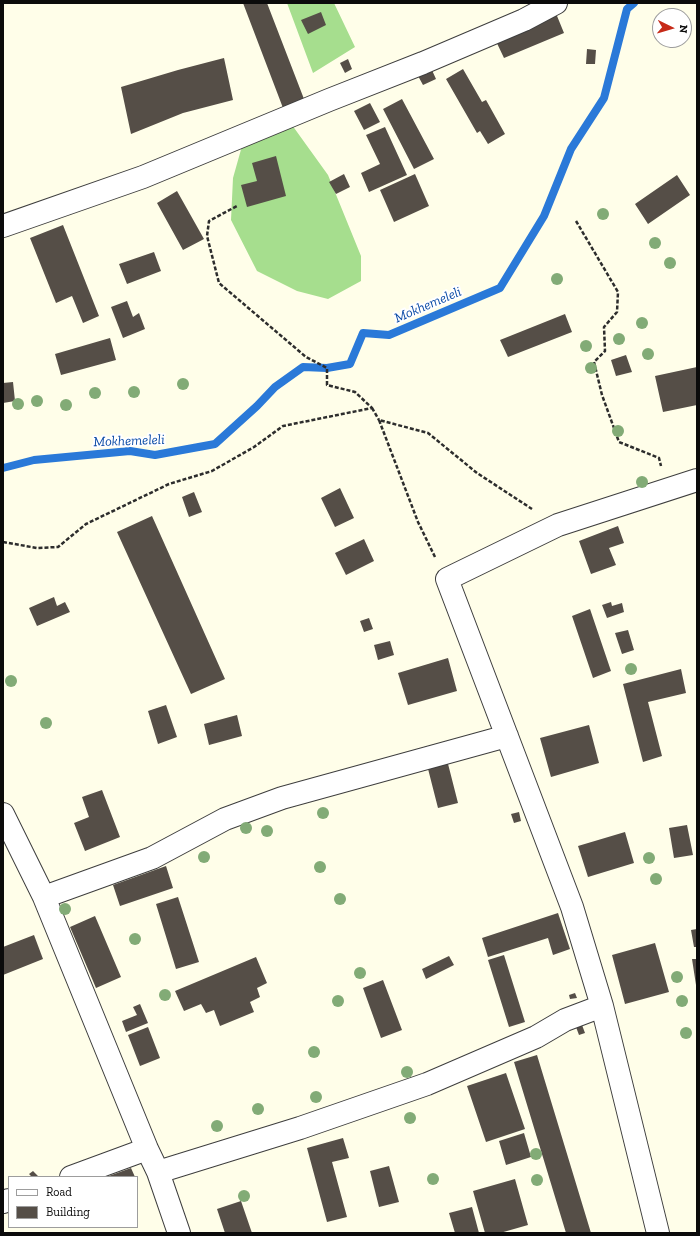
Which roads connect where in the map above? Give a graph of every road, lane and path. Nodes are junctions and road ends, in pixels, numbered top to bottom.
1 (556, 3) edge
2 (237, 206) dead end
3 (576, 221) dead end
4 (3, 226) edge
5 (372, 408) junction
6 (379, 420) junction
7 (697, 480) edge
8 (666, 489) junction
9 (558, 525) junction
10 (3, 542) edge
11 (447, 579) junction
12 (507, 736) junction
13 (3, 814) edge
14 (44, 897) junction
15 (602, 1006) junction
16 (147, 1149) junction
17 (158, 1172) junction
18 (74, 1176) edge
19 (180, 1233) edge
20 (658, 1233) edge

1 - 4 street
2 - 5 path
3 - 8 path
5 - 6 path
5 - 10 path
6 - 9 path
6 - 11 path
7 - 8 street
8 - 9 street
9 - 11 street
11 - 12 street
12 - 14 street
12 - 15 street
13 - 14 street
14 - 16 street
15 - 17 street
15 - 20 street
16 - 17 street
16 - 18 street
17 - 19 street

